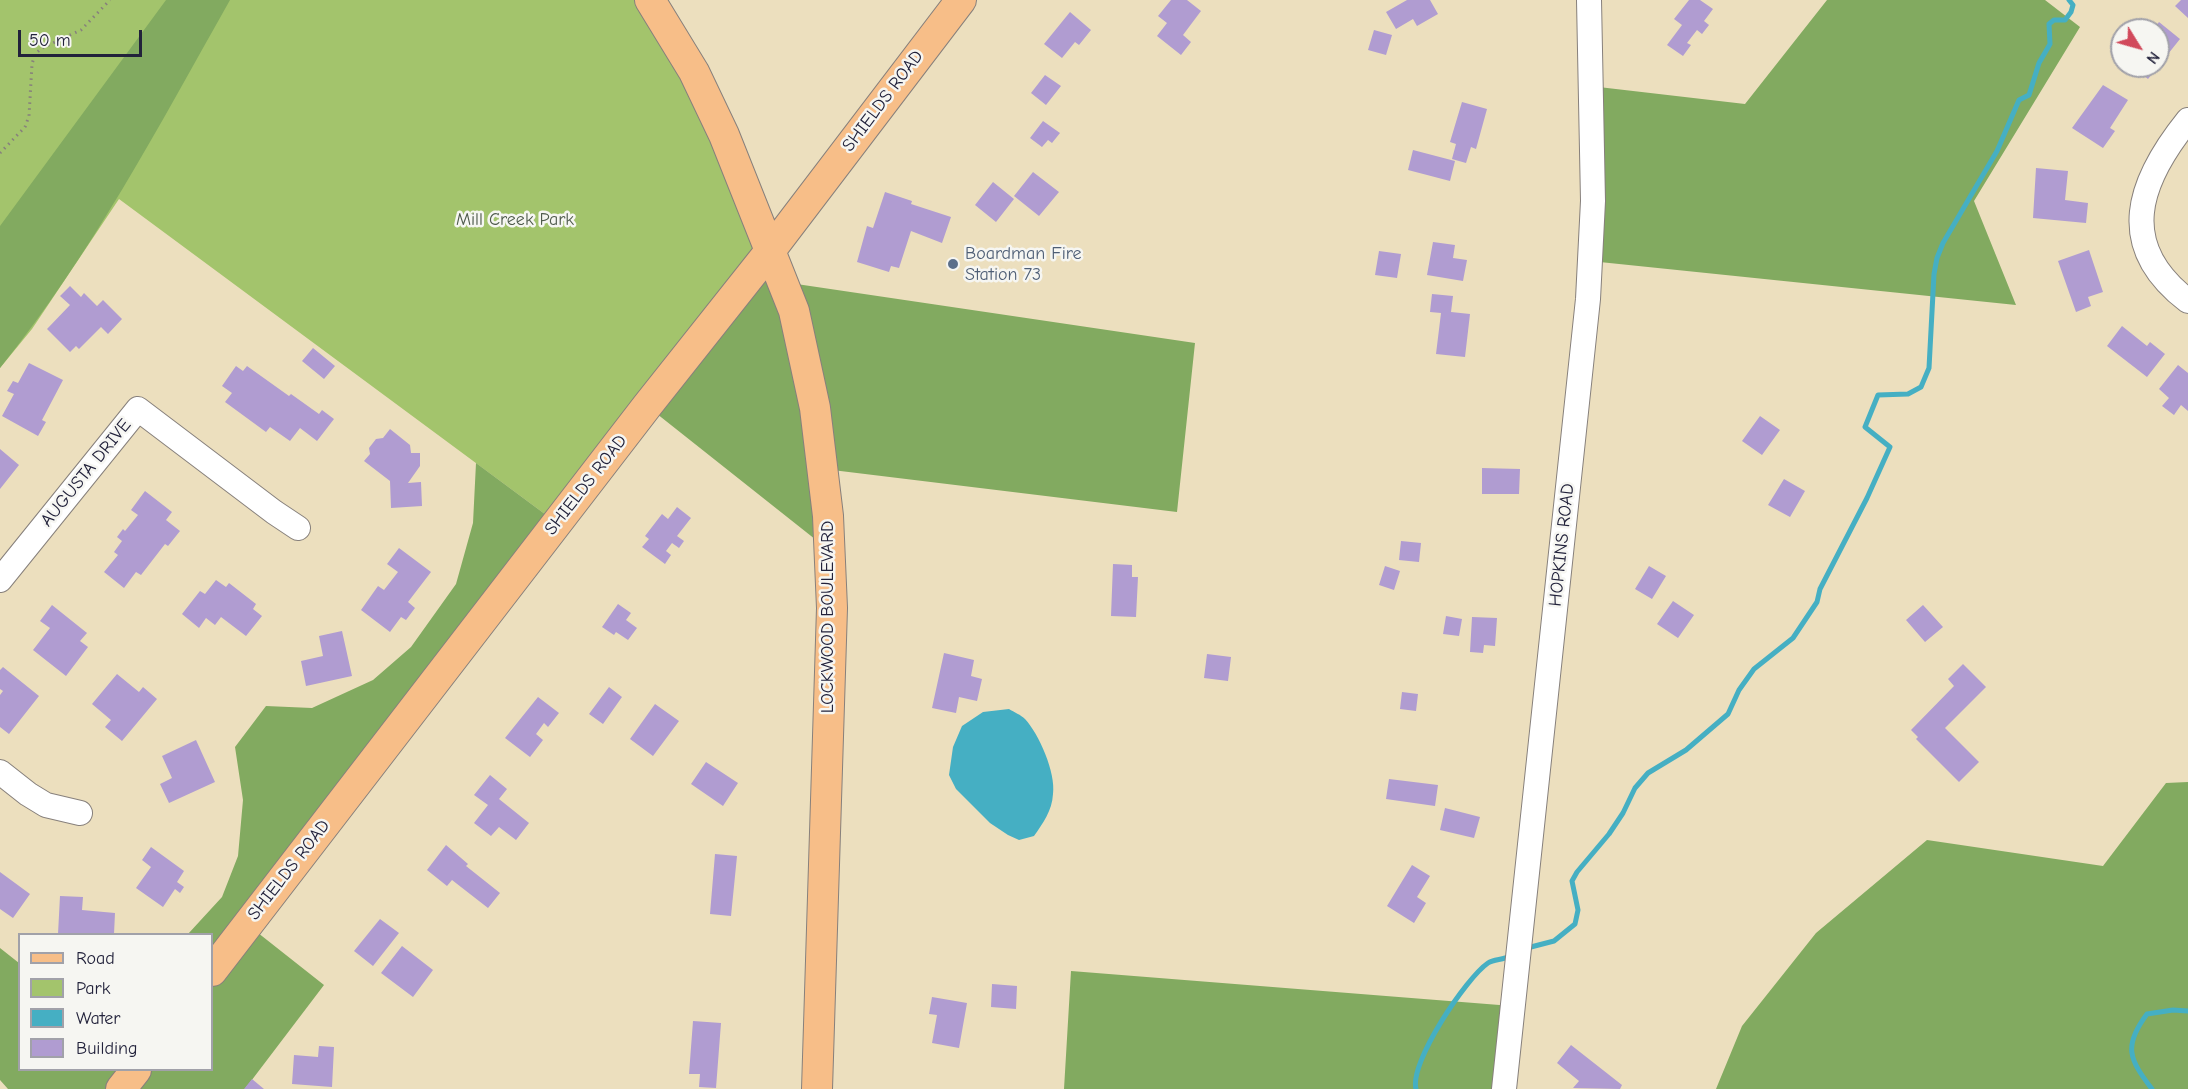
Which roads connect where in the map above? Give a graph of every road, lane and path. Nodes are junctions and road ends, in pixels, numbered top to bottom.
1 (110, 0) edge
2 (650, 0) edge
3 (961, 0) edge
4 (1589, 0) edge
5 (2188, 120) edge
6 (0, 153) edge
7 (770, 250) junction
8 (2188, 301) edge
9 (298, 528) dead end
10 (0, 580) edge
11 (0, 772) edge
12 (80, 813) dead end
13 (213, 970) edge
14 (135, 1071) edge
15 (121, 1089) edge
16 (817, 1089) edge
17 (1504, 1089) edge

1 - 6 path
2 - 7 main road, LOCKWOOD BOULEVARD
3 - 7 main road, SHIELDS ROAD
4 - 17 street, HOPKINS ROAD
5 - 8 street
7 - 13 main road, SHIELDS ROAD
7 - 16 main road, LOCKWOOD BOULEVARD
9 - 10 street, AUGUSTA DRIVE
11 - 12 street
14 - 15 main road

